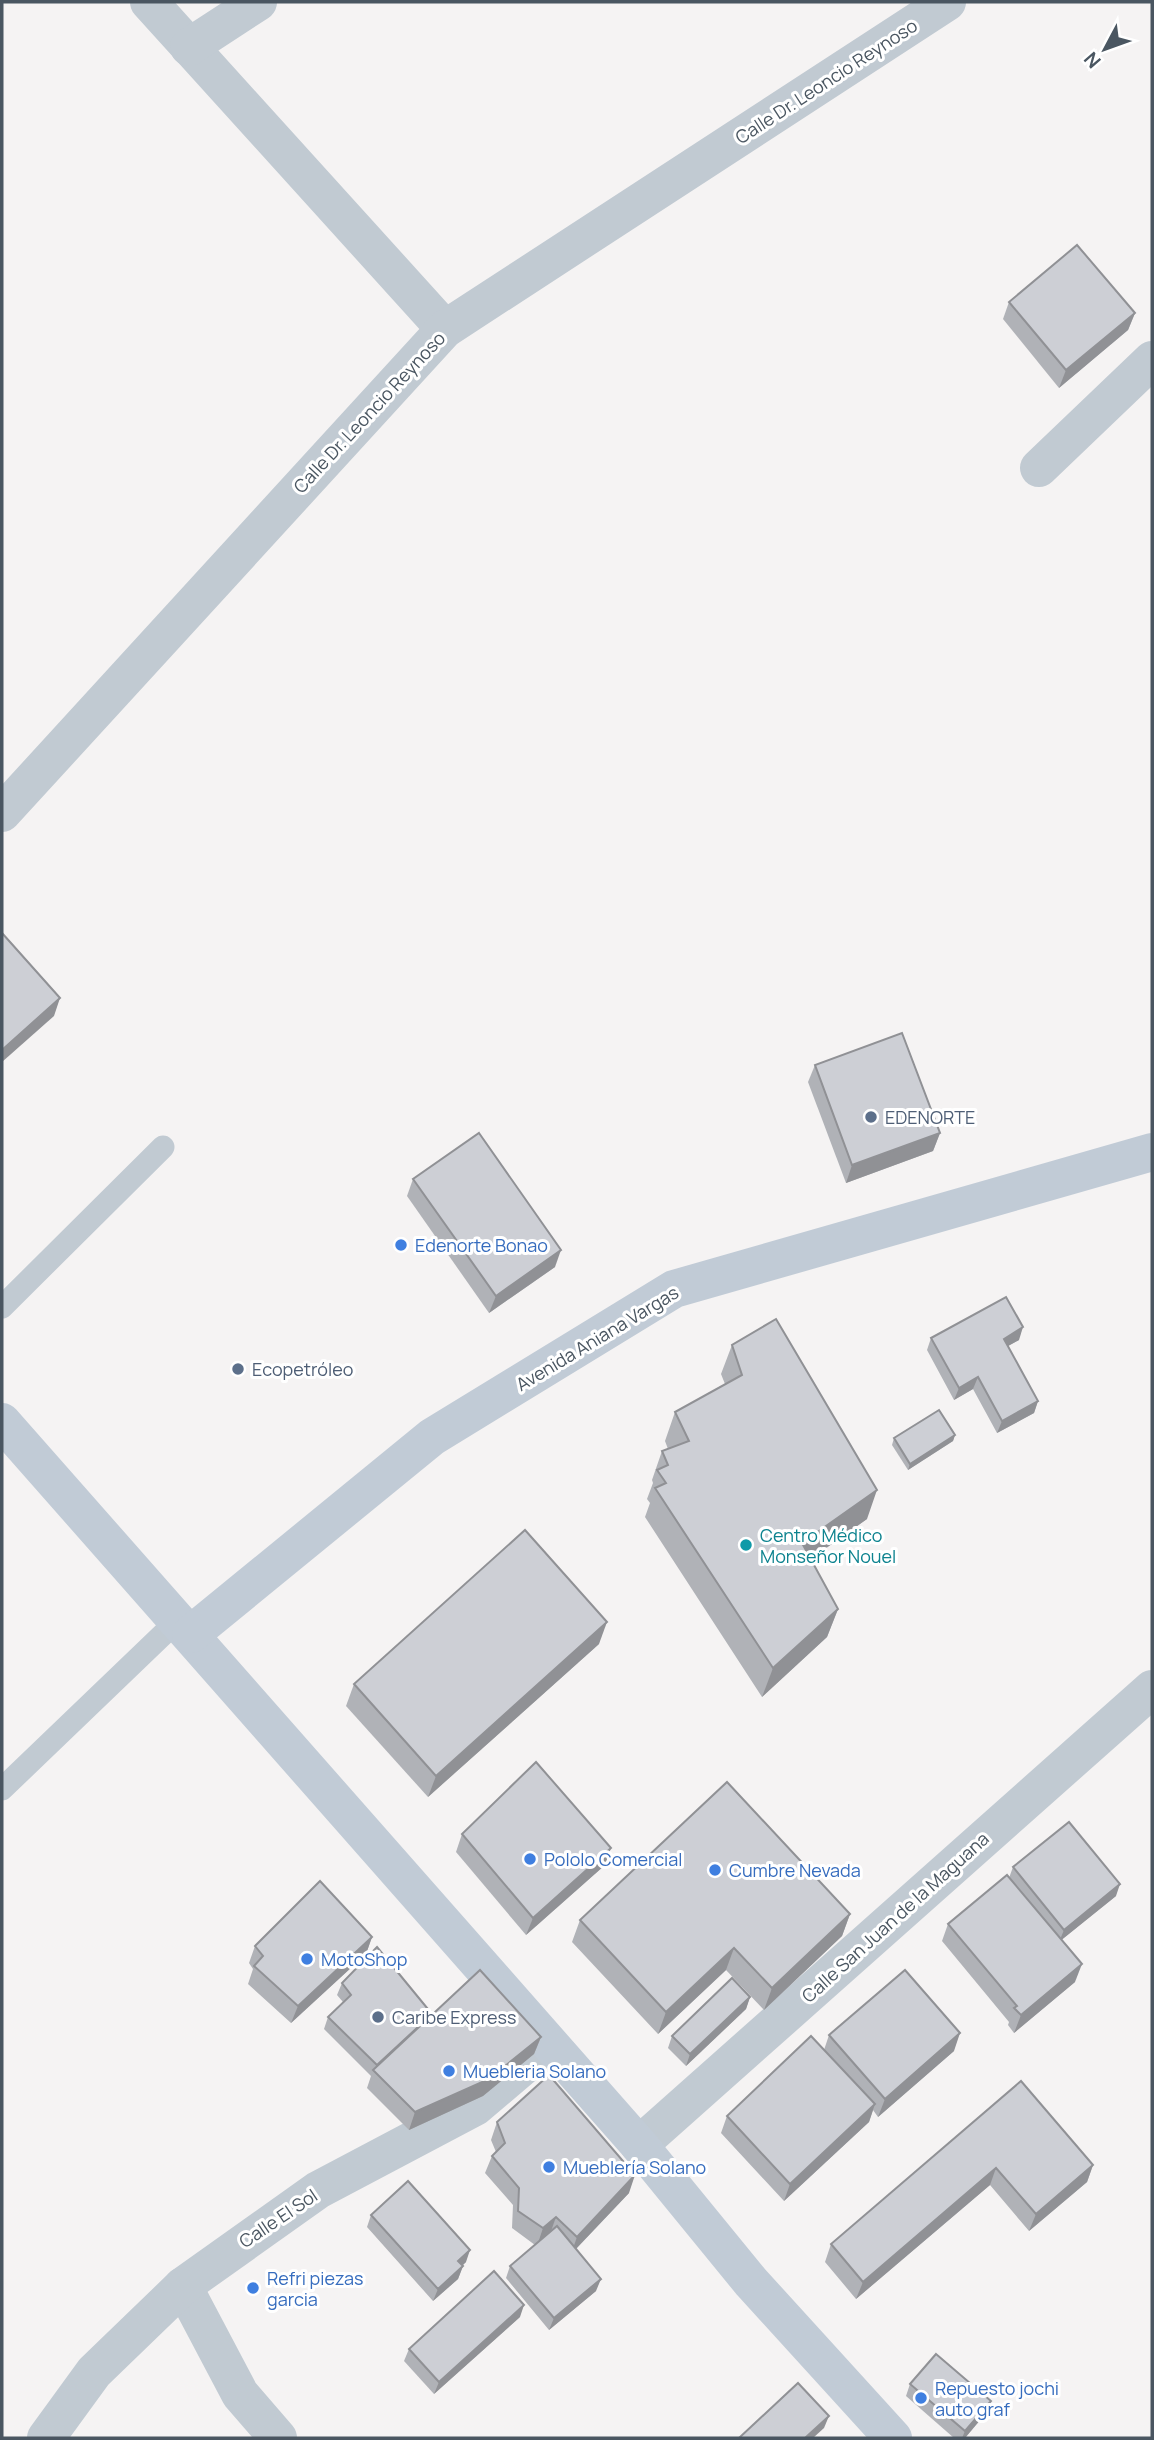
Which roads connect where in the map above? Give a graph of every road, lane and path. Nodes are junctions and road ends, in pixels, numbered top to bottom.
1 (149, 2) edge
2 (258, 2) edge
3 (947, 2) edge
4 (188, 47) junction
5 (445, 329) junction
6 (1152, 360) edge
7 (1039, 468) dead end
8 (2, 813) edge
9 (163, 1147) dead end
10 (1152, 1152) edge
11 (2, 1307) edge
12 (2, 1422) edge
13 (184, 1627) junction
14 (1152, 1689) edge
15 (2, 1789) edge
16 (548, 2045) junction
17 (639, 2145) junction
18 (183, 2286) junction
19 (46, 2438) edge
20 (278, 2438) edge
21 (893, 2438) edge

1 - 4 street
2 - 4 street
3 - 5 street, Calle Dr. Leoncio Reynoso
4 - 5 street
5 - 8 street, Calle Dr. Leoncio Reynoso
6 - 7 street
9 - 11 lane
10 - 13 main road, Avenida Aniana Vargas
12 - 13 main road
13 - 15 lane
13 - 16 main road
14 - 17 street, Calle San Juan de la Maguana
16 - 17 main road
16 - 18 street, Calle El Sol
17 - 21 main road
18 - 19 street, Calle El Sol
18 - 20 street

